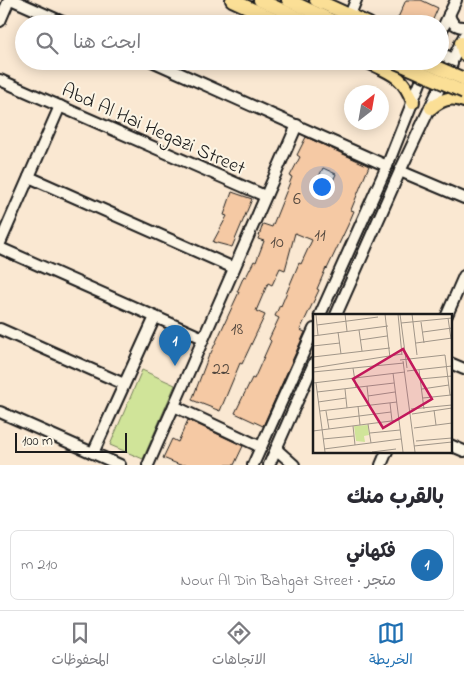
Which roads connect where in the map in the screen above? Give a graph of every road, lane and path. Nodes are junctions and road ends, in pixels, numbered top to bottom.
1 (11, 0) edge
2 (232, 0) edge
3 (260, 0) edge
4 (288, 0) edge
5 (316, 0) edge
6 (356, 0) edge
7 (456, 0) edge
8 (344, 8) edge
9 (449, 14) joint
10 (46, 15) edge
11 (264, 15) edge
12 (292, 15) edge
13 (320, 15) edge
14 (355, 15) edge
15 (0, 21) edge
16 (464, 27) edge
17 (463, 44) edge
18 (449, 59) edge
19 (452, 64) junction
20 (172, 70) edge
21 (387, 70) edge
22 (414, 70) edge
23 (423, 70) edge
24 (440, 70) edge
25 (0, 80) edge
26 (464, 80) edge
27 (464, 92) edge
28 (413, 102) junction
29 (464, 102) edge
30 (60, 106) junction
31 (431, 108) junction
32 (296, 125) junction
33 (387, 166) junction
34 (400, 171) junction
35 (29, 177) junction
36 (265, 196) junction
37 (464, 198) edge
38 (0, 243) edge
39 (0, 248) edge
40 (234, 268) junction
41 (463, 281) edge
42 (320, 314) edge
43 (336, 314) edge
44 (447, 314) edge
45 (155, 317) junction
46 (0, 329) edge
47 (313, 331) edge
48 (204, 338) junction
49 (452, 364) edge
50 (313, 365) edge
51 (464, 369) edge
52 (124, 384) junction
53 (174, 406) junction
54 (0, 412) edge
55 (452, 446) edge
56 (262, 447) junction
57 (276, 449) junction
58 (464, 451) edge
59 (387, 452) edge
60 (93, 453) junction
61 (120, 465) edge
62 (148, 465) edge
63 (253, 465) edge
64 (268, 465) edge
65 (294, 465) edge
66 (381, 465) edge

1 - 10 street
1 - 15 street
2 - 11 main road
3 - 12 main road
4 - 13 main road
5 - 8 main road
6 - 8 street
7 - 9 street
8 - 14 main road
9 - 16 street
17 - 19 street
18 - 19 street
19 - 31 street
20 - 32 street
21 - 28 main road
22 - 27 main road, bridge
23 - 28 street
24 - 26 main road, bridge
25 - 30 street, Abd Al Hai Hegazi Street
28 - 33 street
29 - 31 main road
30 - 35 street
30 - 36 street, Abd Al Hai Hegazi Street
31 - 34 street
32 - 33 street
32 - 36 street
33 - 42 street
34 - 37 street
34 - 43 street
35 - 38 street
35 - 40 street
36 - 40 street
39 - 45 street
40 - 48 street
41 - 44 street
45 - 48 street
45 - 52 street
46 - 52 street
47 - 56 street
48 - 53 street
49 - 51 street
50 - 57 street
52 - 60 street
53 - 56 street
53 - 62 street
54 - 60 street
55 - 58 street
56 - 63 street
57 - 64 street
57 - 65 street
59 - 66 street
60 - 61 street

